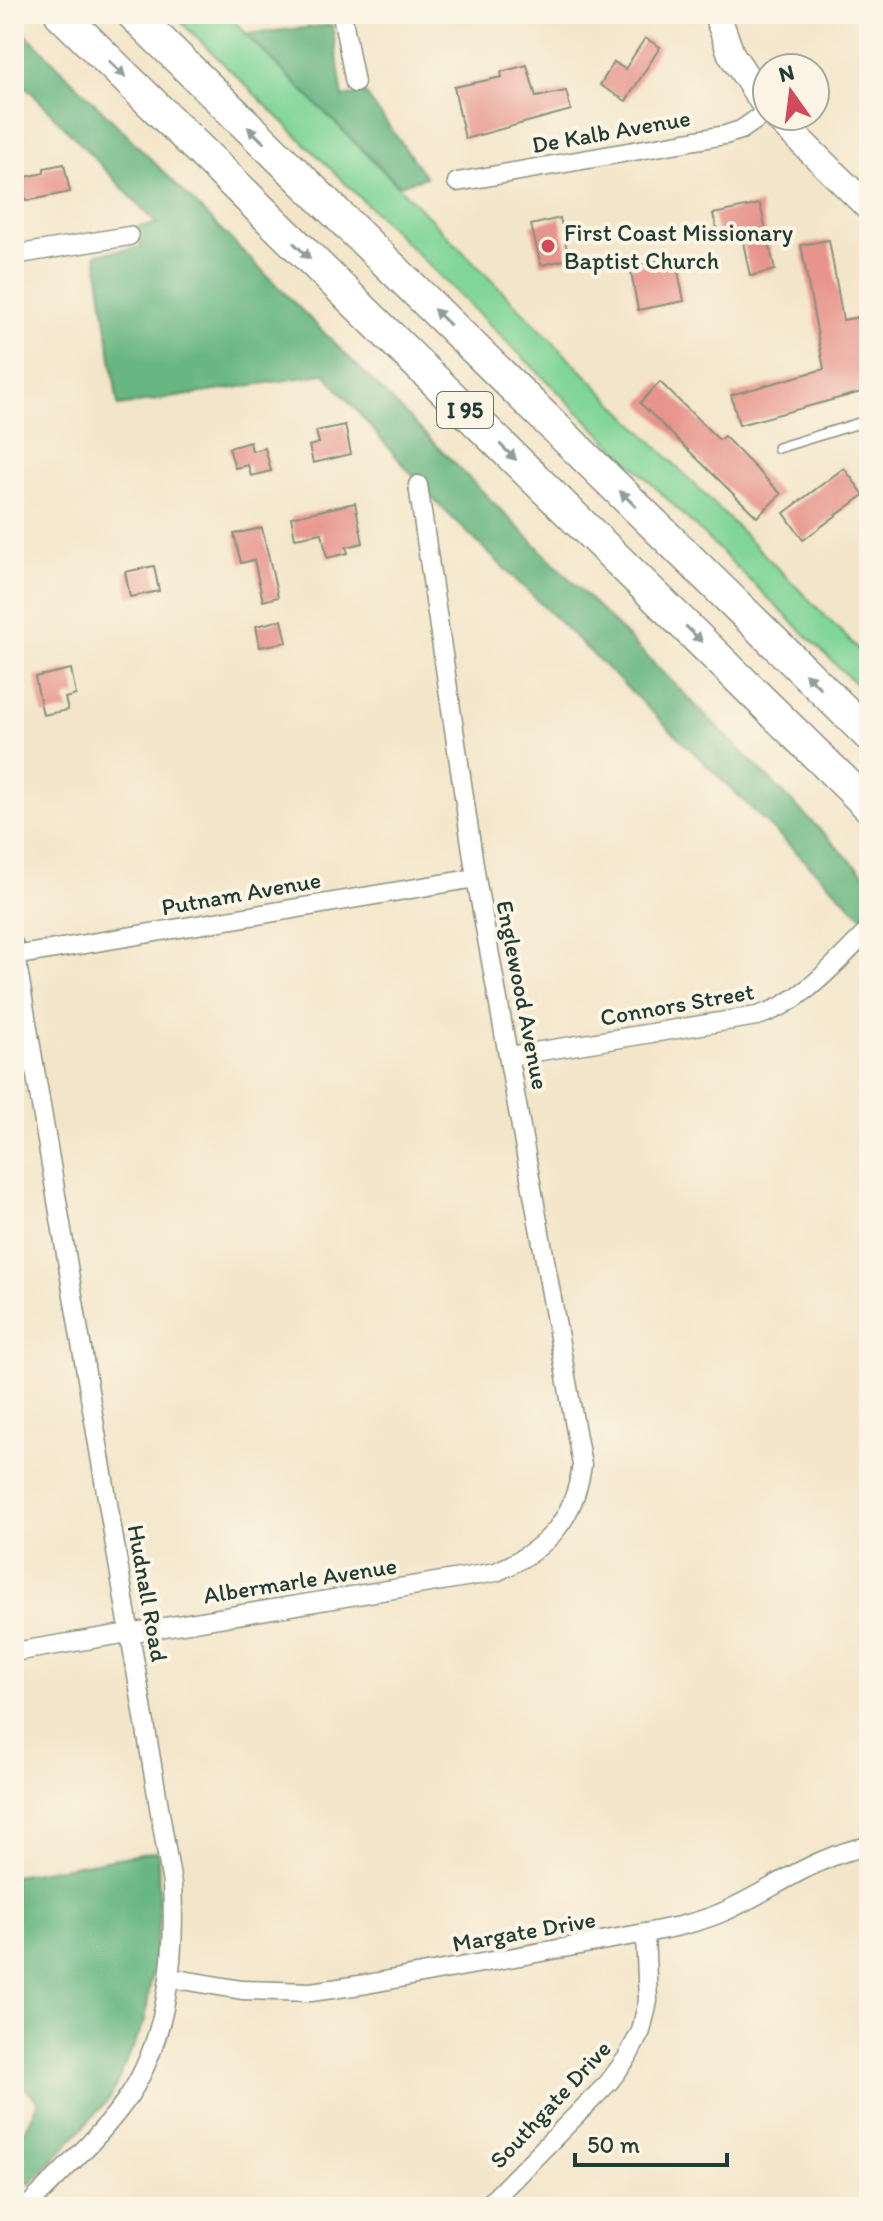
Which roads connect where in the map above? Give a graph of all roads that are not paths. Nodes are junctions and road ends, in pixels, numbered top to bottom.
1 (61, 14) edge
2 (133, 14) edge
3 (342, 14) edge
4 (717, 14) edge
5 (355, 83) dead end
6 (751, 85) edge
7 (751, 122) edge
8 (791, 132) edge
9 (457, 182) dead end
10 (869, 208) edge
11 (129, 236) dead end
12 (14, 255) edge
13 (869, 420) edge
14 (778, 448) dead end
15 (418, 485) dead end
16 (869, 735) edge
17 (869, 806) edge
18 (476, 878) junction
19 (869, 930) edge
20 (15, 952) edge
21 (510, 1056) junction
22 (570, 1511) joint
23 (130, 1632) junction
24 (14, 1652) edge
25 (869, 1846) edge
26 (645, 1933) junction
27 (171, 1978) junction
28 (27, 2207) edge
29 (486, 2207) edge

1 -> 17 highway, I 95
16 -> 2 highway, I 95
3 - 5 street
4 - 6 main road
7 - 9 street, De Kalb Avenue
8 - 10 main road
11 - 12 street
13 - 14 lane
15 - 18 street, Englewood Avenue
18 - 20 street, Putnam Avenue
18 - 21 street, Englewood Avenue
19 - 21 street, Connors Street
20 - 23 street, Hudnall Road
21 - 22 street, Englewood Avenue
22 - 23 street, Albermarle Avenue
23 - 24 street, Albermarle Avenue
23 - 27 street, Hudnall Road
25 - 26 street, Margate Drive
26 - 27 street, Margate Drive
26 - 29 street, Southgate Drive
27 - 28 street, Hudnall Road

